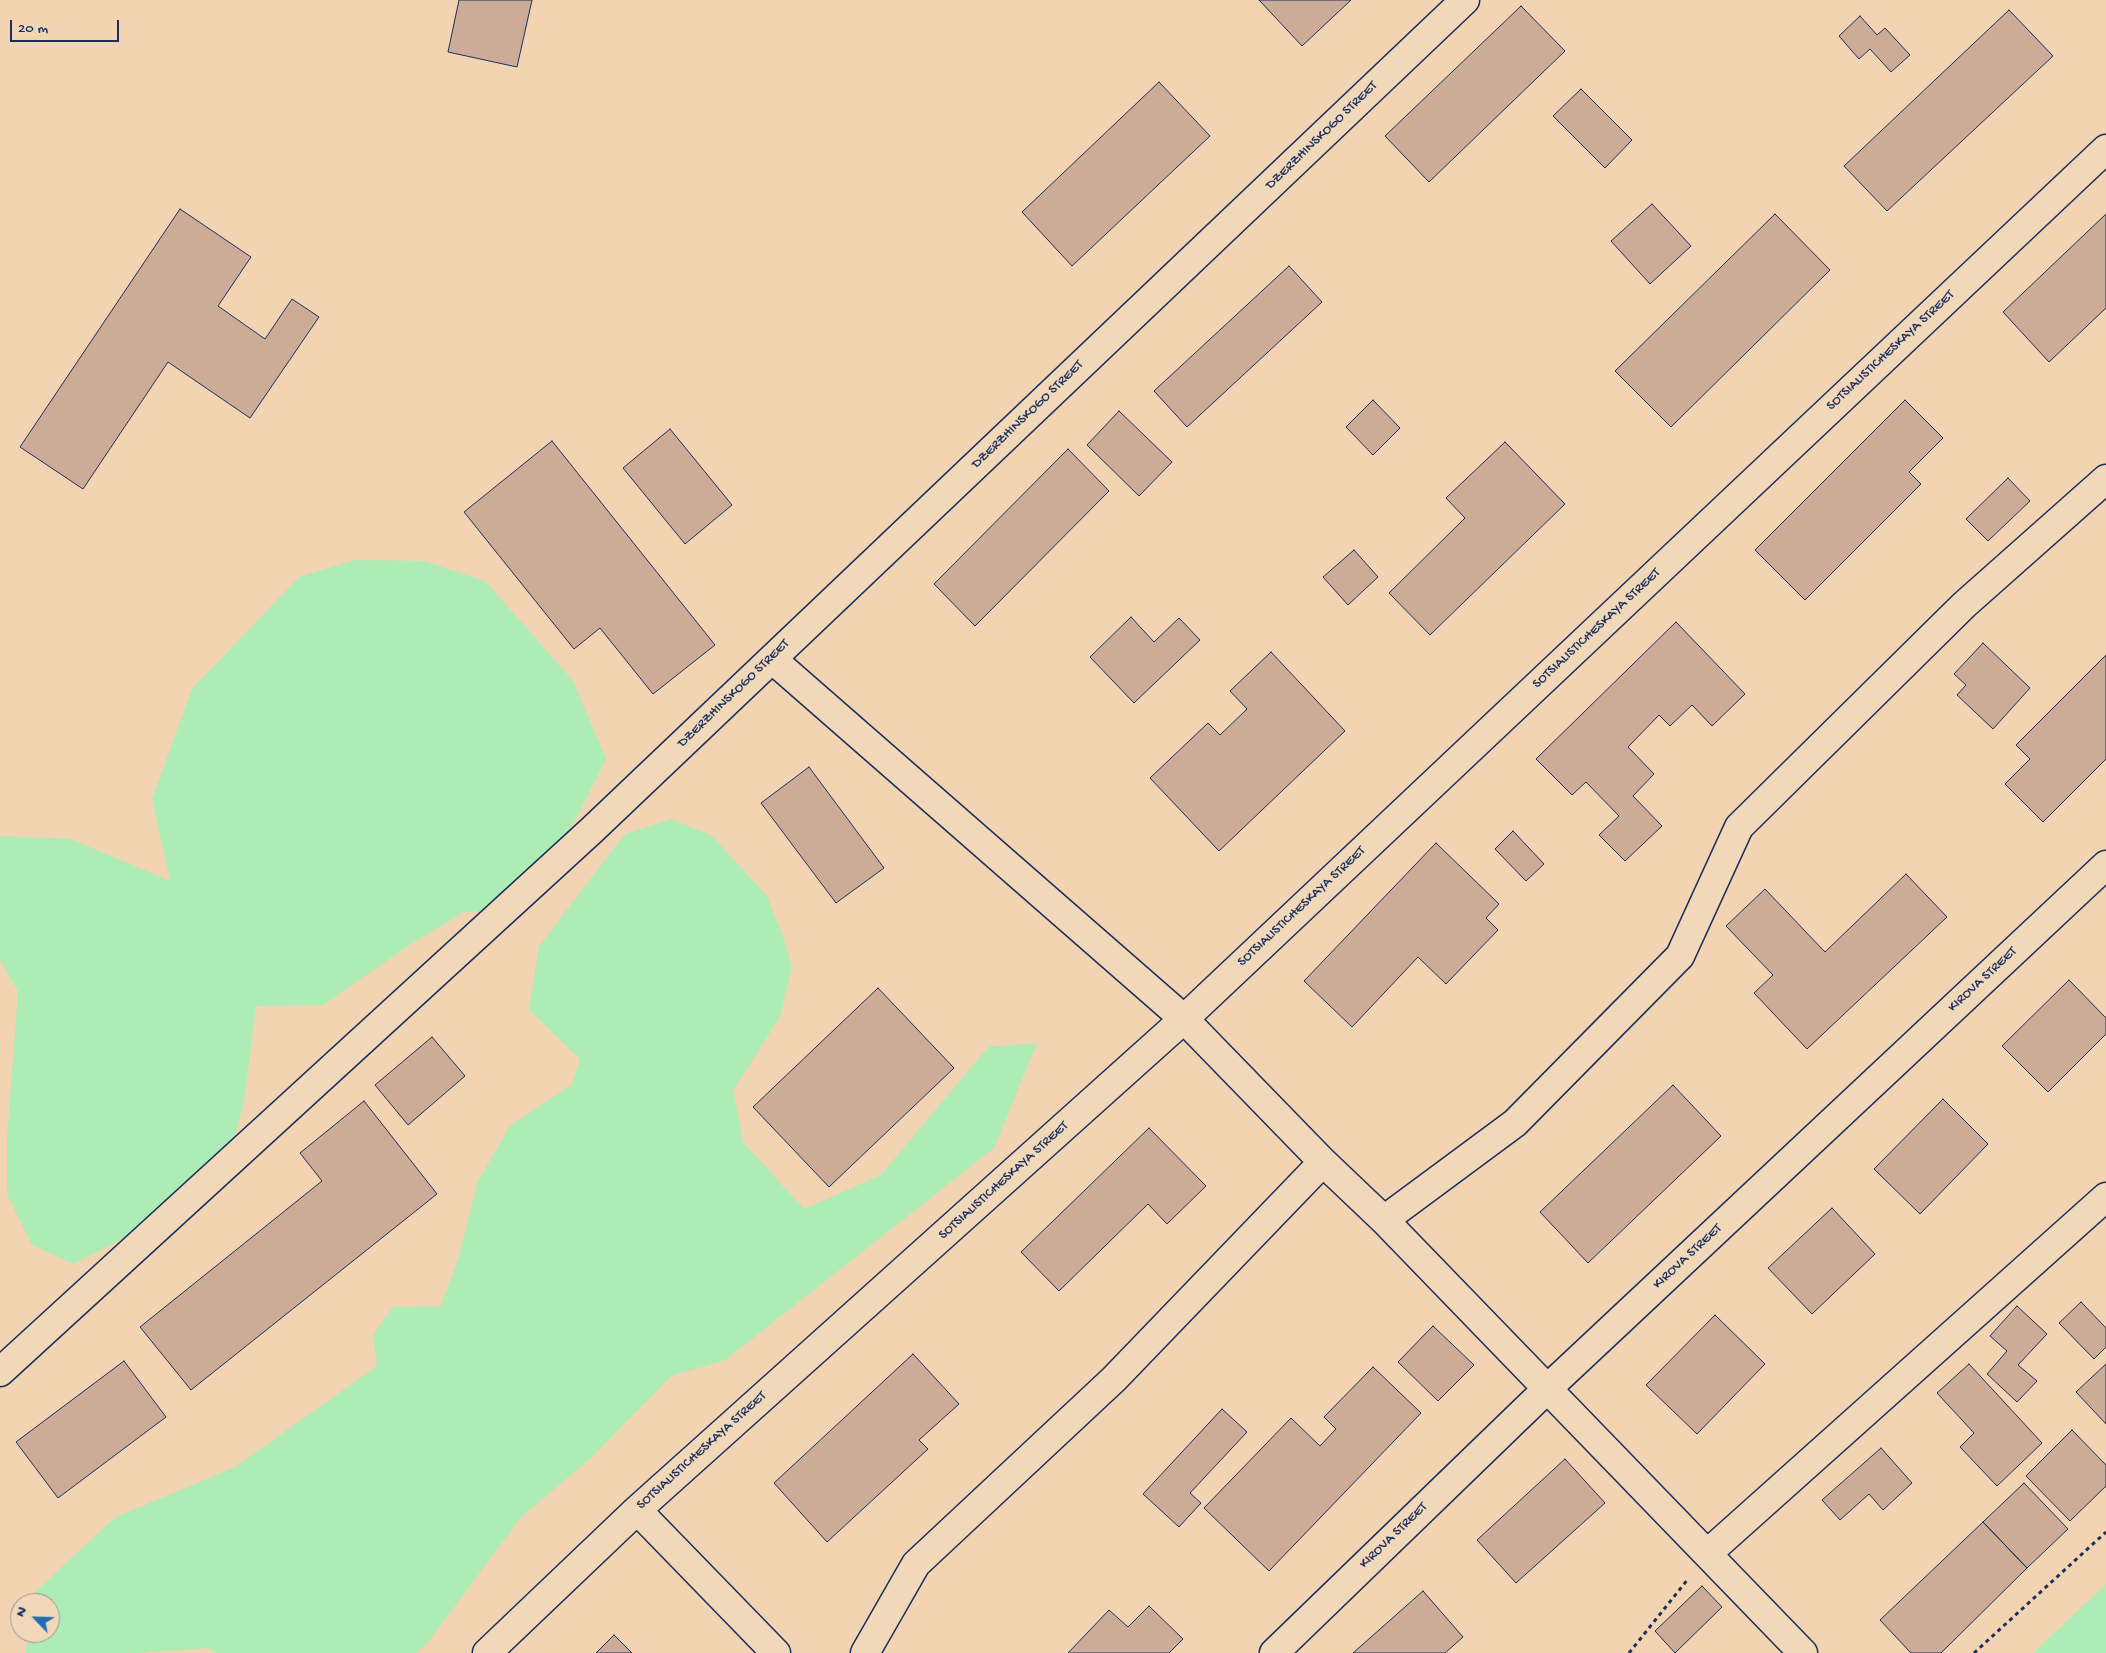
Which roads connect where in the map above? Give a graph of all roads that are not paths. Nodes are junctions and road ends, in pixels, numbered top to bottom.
1 (1465, 0) edge
2 (2106, 149) edge
3 (2106, 478) edge
4 (772, 659) junction
5 (2106, 865) edge
6 (1184, 1019) junction
7 (1323, 1162) junction
8 (2106, 1197) edge
9 (1384, 1220) junction
10 (0, 1372) edge
11 (1547, 1389) junction
12 (636, 1510) junction
13 (1708, 1553) junction
14 (486, 1653) edge
15 (776, 1653) edge
16 (865, 1653) edge
17 (1274, 1653) edge
18 (1803, 1653) edge

1 - 4 street, DZERZHINSKOGO STREET
2 - 6 street, SOTSIALISTICHESKAYA STREET
3 - 9 street
4 - 6 street
4 - 10 street, DZERZHINSKOGO STREET
5 - 11 street, KIROVA STREET
6 - 7 street
6 - 12 street, SOTSIALISTICHESKAYA STREET
7 - 9 street
7 - 16 street
8 - 13 street
9 - 11 street
11 - 13 street
11 - 17 street, KIROVA STREET
12 - 14 street, SOTSIALISTICHESKAYA STREET
12 - 15 street
13 - 18 street

